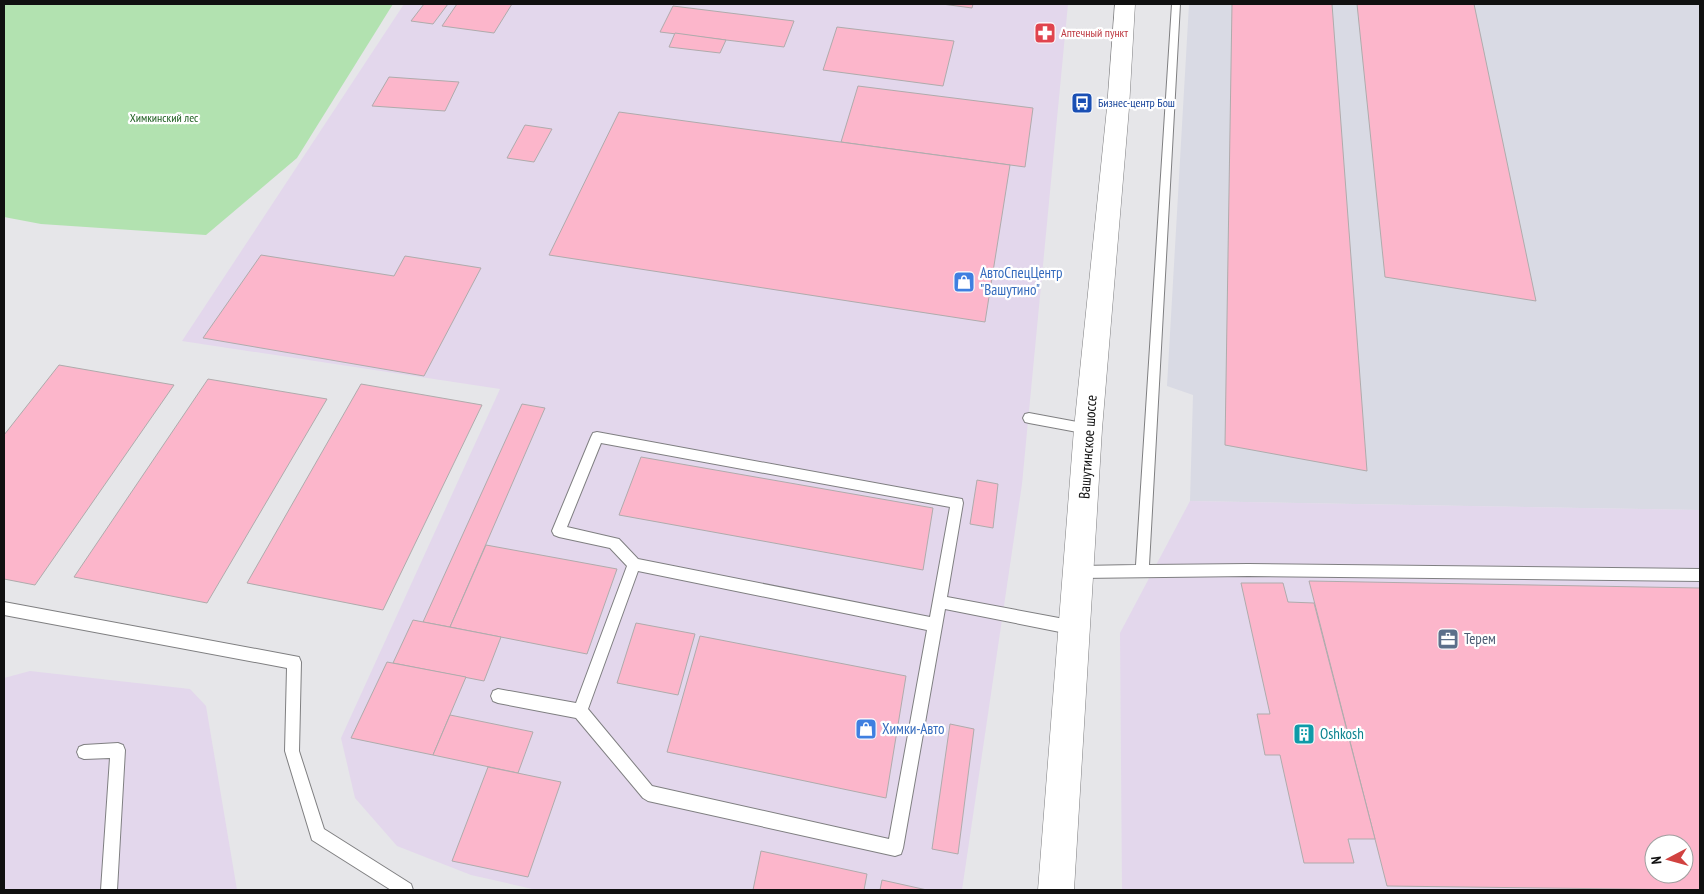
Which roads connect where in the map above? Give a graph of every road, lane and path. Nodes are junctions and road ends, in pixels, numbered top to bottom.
1 (1125, 4) edge
2 (1176, 4) edge
3 (1029, 418) dead end
4 (1088, 429) junction
5 (634, 564) junction
6 (1142, 571) junction
7 (1080, 572) junction
8 (1700, 575) edge
9 (940, 602) junction
10 (4, 608) edge
11 (935, 625) junction
12 (1075, 628) junction
13 (498, 696) dead end
14 (580, 712) junction
15 (84, 752) dead end
16 (109, 890) edge
17 (405, 890) edge
18 (1056, 890) edge

1 - 4 street, Вашутинское шоссе
2 - 6 lane
3 - 4 lane
4 - 7 street, Вашутинское шоссе
5 - 9 lane
5 - 11 lane
5 - 14 lane
6 - 7 lane
6 - 8 lane
7 - 12 street, Вашутинское шоссе
9 - 11 lane
9 - 12 lane
10 - 17 lane
11 - 14 lane
12 - 18 street, Вашутинское шоссе
13 - 14 lane
15 - 16 lane

